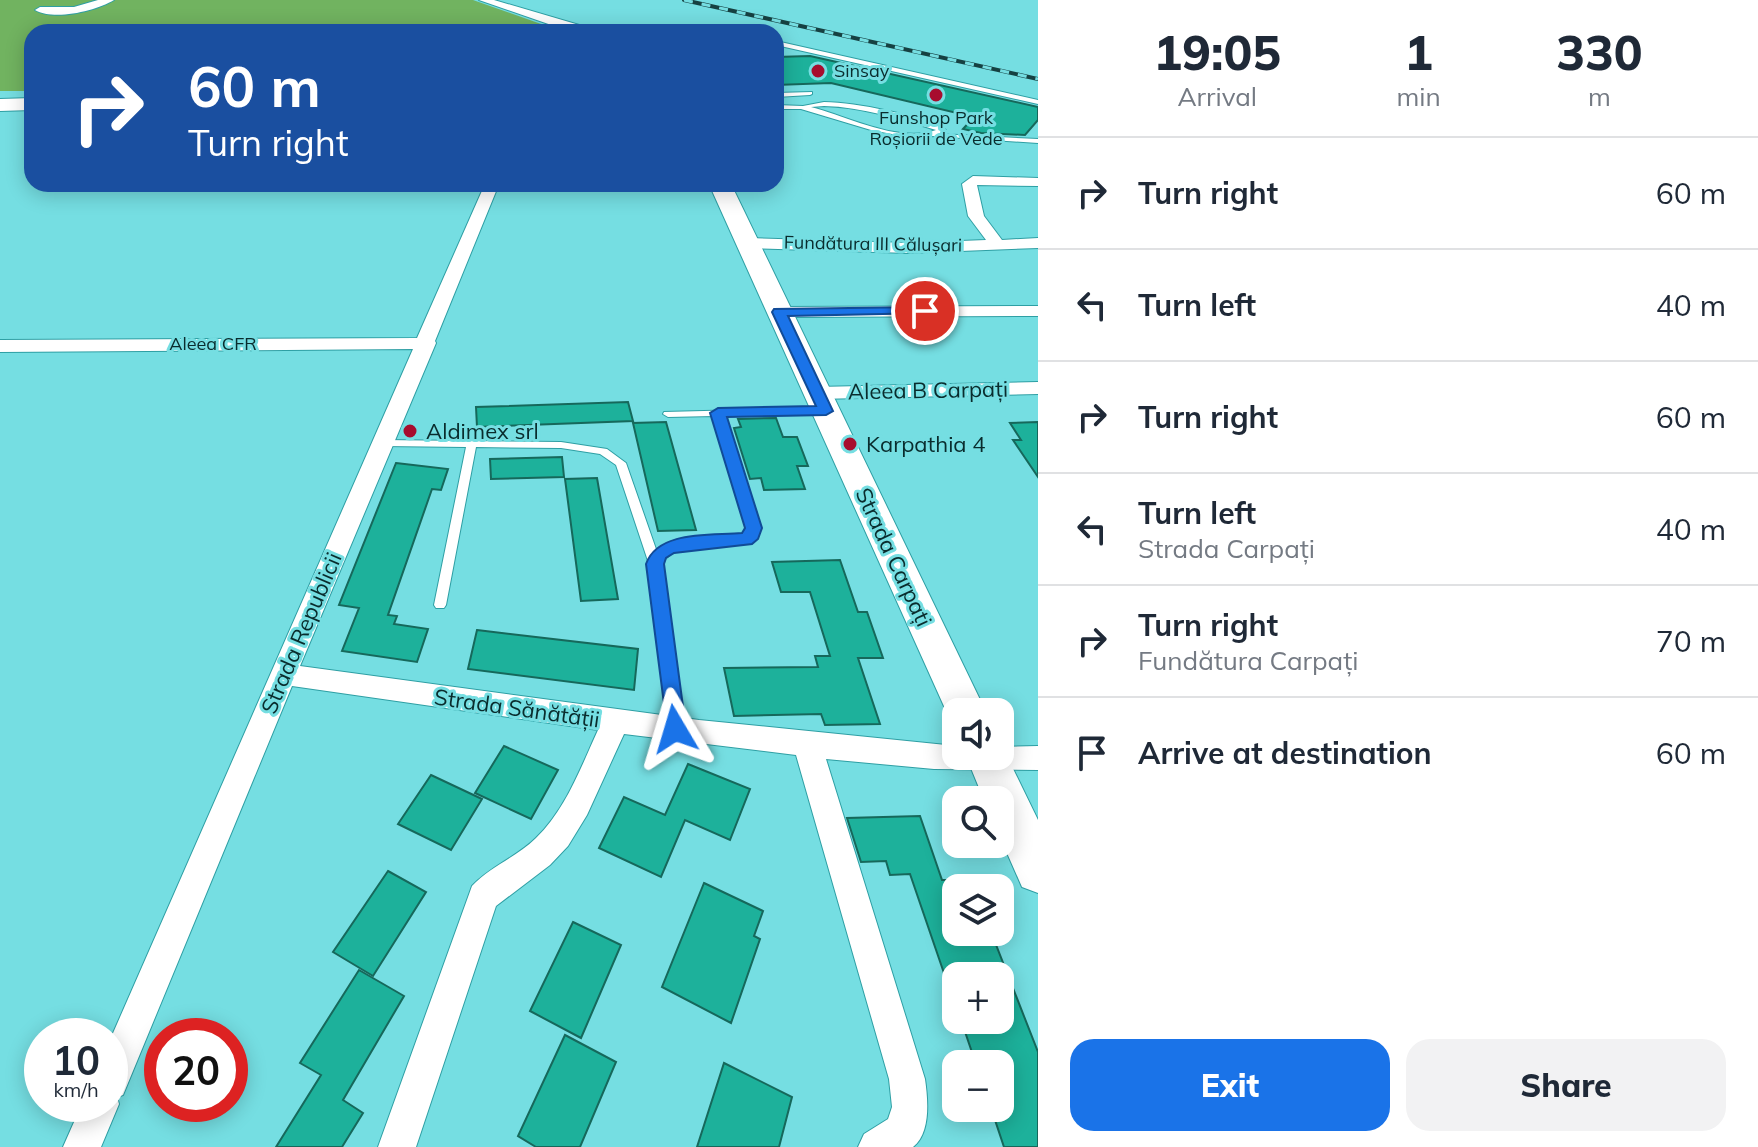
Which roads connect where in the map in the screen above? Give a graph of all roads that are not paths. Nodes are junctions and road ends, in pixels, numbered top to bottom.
1 (109, 0) edge
2 (484, 0) edge
3 (40, 10) dead end
4 (549, 24) edge
5 (784, 45) edge
6 (810, 93) dead end
7 (784, 95) edge
8 (1038, 102) edge
9 (24, 104) edge
10 (0, 105) edge
11 (784, 107) edge
12 (800, 107) junction
13 (935, 136) junction
14 (1038, 141) edge
15 (1038, 182) edge
16 (488, 192) edge
17 (724, 192) edge
18 (747, 243) junction
19 (1038, 243) edge
20 (998, 245) junction
21 (1038, 311) edge
22 (779, 312) junction
23 (427, 343) junction
24 (0, 346) edge
25 (1038, 388) edge
26 (821, 402) junction
27 (718, 413) junction
28 (668, 414) dead end
29 (383, 443) junction
30 (471, 446) junction
31 (655, 564) junction
32 (440, 605) dead end
33 (283, 674) junction
34 (959, 698) edge
35 (616, 722) junction
36 (675, 729) junction
37 (807, 744) junction
38 (942, 754) edge
39 (1014, 758) edge
40 (1038, 758) edge
41 (993, 770) edge
42 (1038, 871) edge
43 (128, 1040) edge
44 (93, 1122) edge
45 (82, 1147) edge
46 (397, 1147) edge
47 (877, 1147) edge

1 - 3 street
2 - 4 street
5 - 8 lane
6 - 7 lane
9 - 10 street
11 - 12 lane
12 - 13 lane
12 - 13 lane
13 - 14 lane
15 - 20 street, Fundătura III Călușari
16 - 23 street, Strada Republicii
17 - 18 street, Strada Carpați
18 - 20 street, Fundătura III Călușari
18 - 22 street, Strada Carpați
19 - 20 street, Fundătura III Călușari
21 - 22 street
22 - 26 street, Strada Carpați
23 - 24 street, Aleea CFR
23 - 29 street, Strada Republicii
25 - 26 street, Aleea B Carpați
26 - 27 lane
26 - 34 street, Strada Carpați
27 - 28 lane
27 - 31 lane
29 - 30 lane
29 - 33 street, Strada Republicii
30 - 31 lane
30 - 32 lane
31 - 36 lane
33 - 35 street, Strada Sănătății
33 - 43 street, Strada Republicii
35 - 36 street, Strada Sănătății
35 - 46 street
36 - 37 street, Strada Sănătății
37 - 38 street, Strada Sănătății
37 - 47 street
39 - 40 street, Strada Sănătății
41 - 42 street
44 - 45 street

